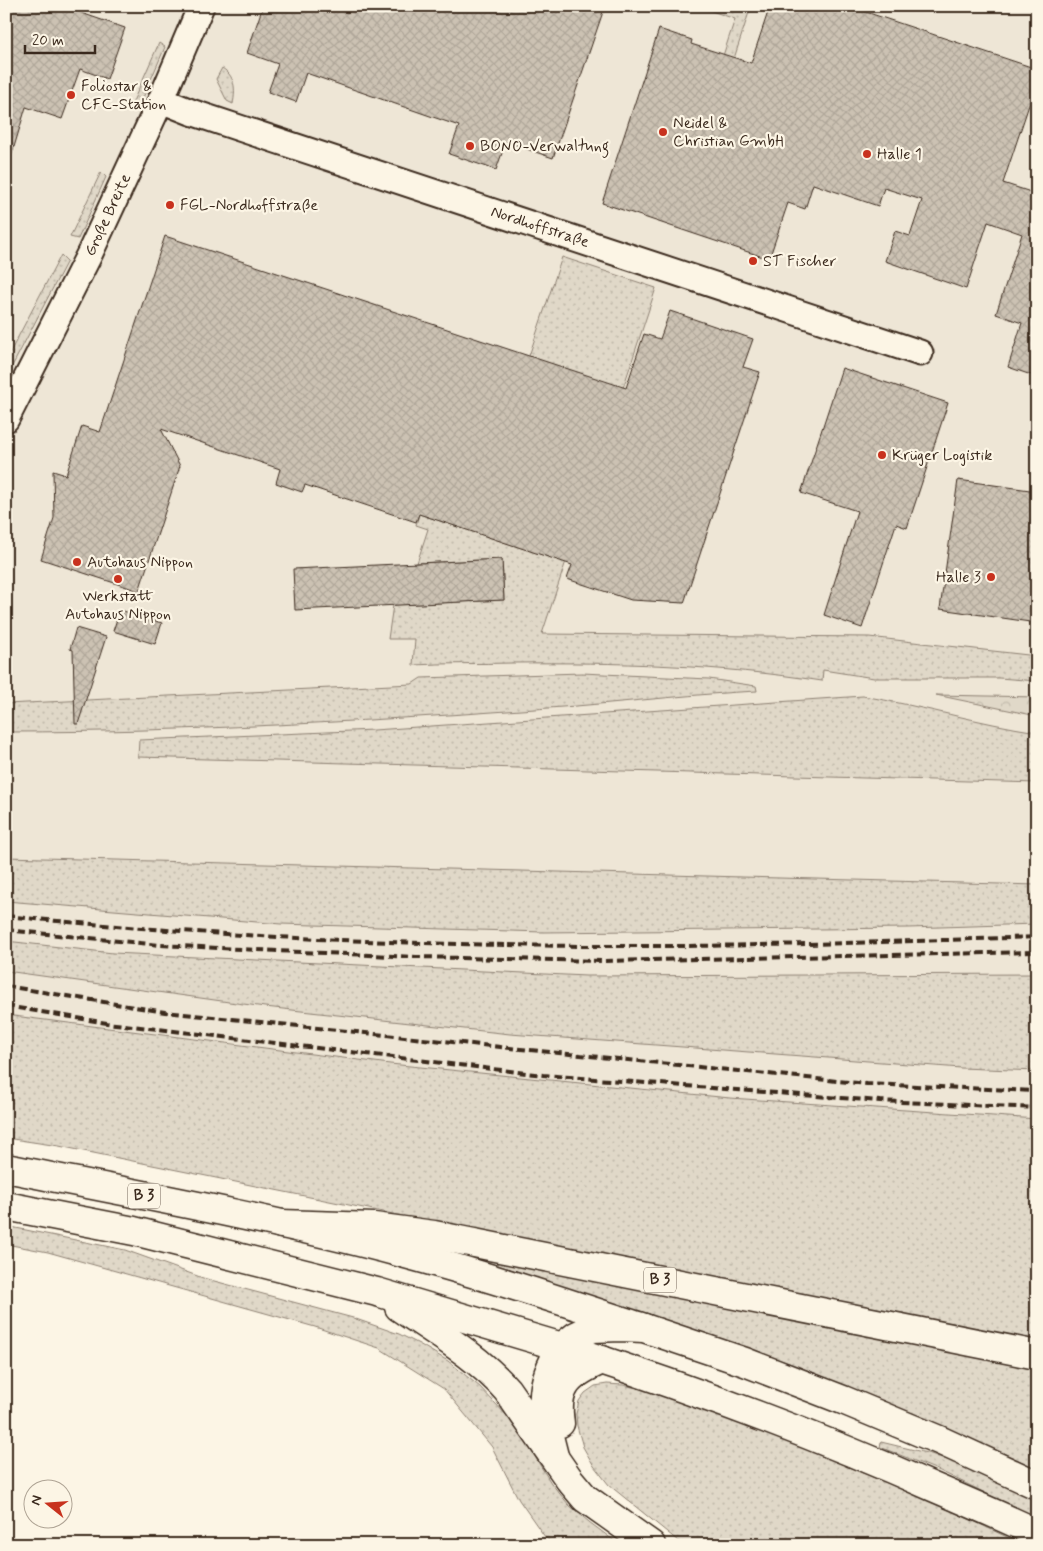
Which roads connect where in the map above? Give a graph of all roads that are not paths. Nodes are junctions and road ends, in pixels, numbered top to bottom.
1 (201, 6) edge
2 (161, 100) junction
3 (920, 353) dead end
4 (6, 419) edge
5 (6, 1168) edge
6 (6, 1206) edge
7 (281, 1224) junction
8 (377, 1292) junction
9 (644, 1328) junction
10 (562, 1347) junction
11 (1037, 1355) edge
12 (602, 1360) junction
13 (554, 1456) junction
14 (1037, 1485) edge
15 (626, 1527) junction
16 (1037, 1533) edge
17 (651, 1545) edge

1 - 2 street, Große Breite
2 - 3 street, Nordhoffstraße
2 - 4 street, Große Breite
5 - 7 main road, B 3
6 - 8 main road, B 3
7 - 9 main road, B 3
7 - 11 main road, B 3
8 - 10 main road, B 3
8 - 13 main road
9 - 10 main road
9 - 14 main road, B 3
10 - 12 main road, B 3
10 - 13 main road
12 - 15 main road
12 - 16 main road, B 3
13 - 15 main road
15 - 17 main road

